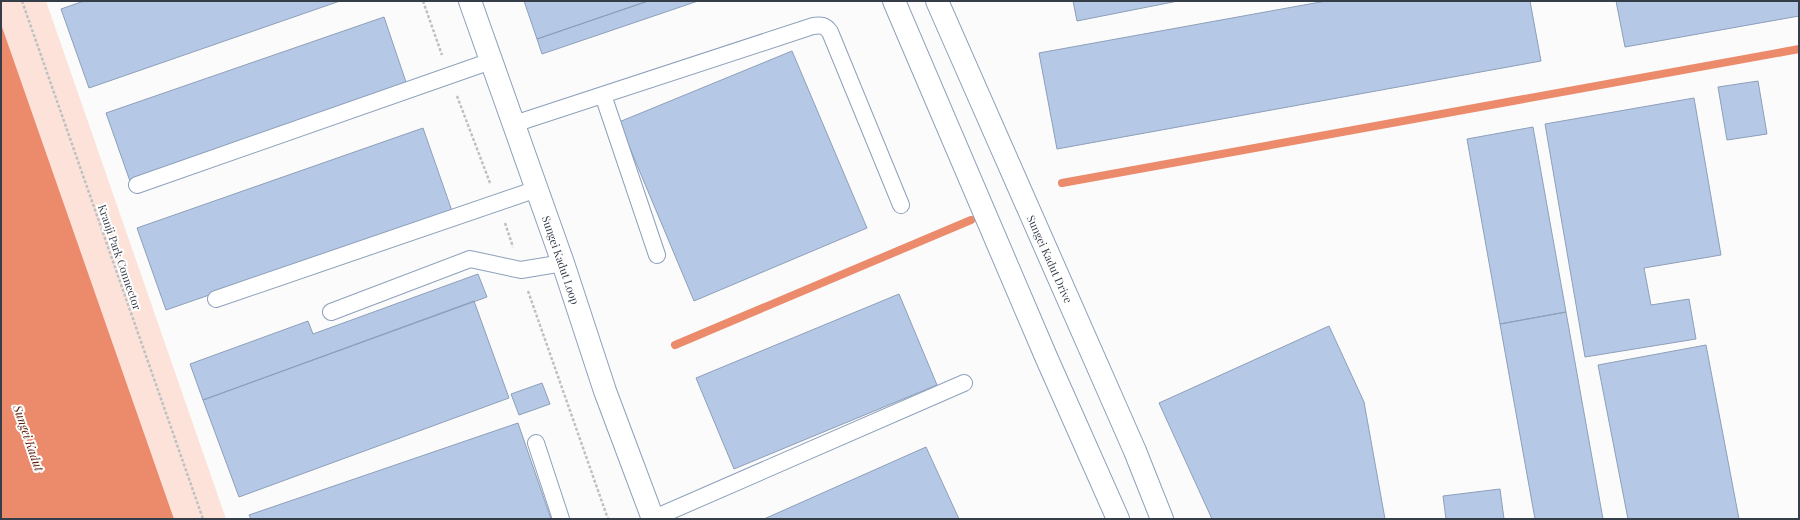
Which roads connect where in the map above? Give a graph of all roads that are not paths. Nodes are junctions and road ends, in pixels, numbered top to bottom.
1 (470, 1) edge
2 (894, 1) edge
3 (936, 1) edge
4 (491, 61) junction
5 (603, 94) junction
6 (514, 124) junction
7 (137, 185) dead end
8 (537, 189) junction
9 (901, 205) dead end
10 (657, 255) dead end
11 (563, 263) junction
12 (216, 299) dead end
13 (330, 312) dead end
14 (964, 383) dead end
15 (536, 443) dead end
16 (561, 519) edge
17 (653, 519) edge
18 (1118, 519) edge
19 (1162, 519) edge

1 - 4 main road, Sungei Kadut Loop
2 - 18 main road
3 - 19 main road, Sungei Kadut Drive
4 - 6 main road, Sungei Kadut Loop
4 - 7 lane
5 - 6 lane
5 - 9 lane
5 - 10 lane
6 - 8 main road, Sungei Kadut Loop
8 - 11 main road, Sungei Kadut Loop
8 - 12 lane
11 - 13 lane
11 - 17 main road, Sungei Kadut Loop
14 - 17 lane
15 - 16 lane

